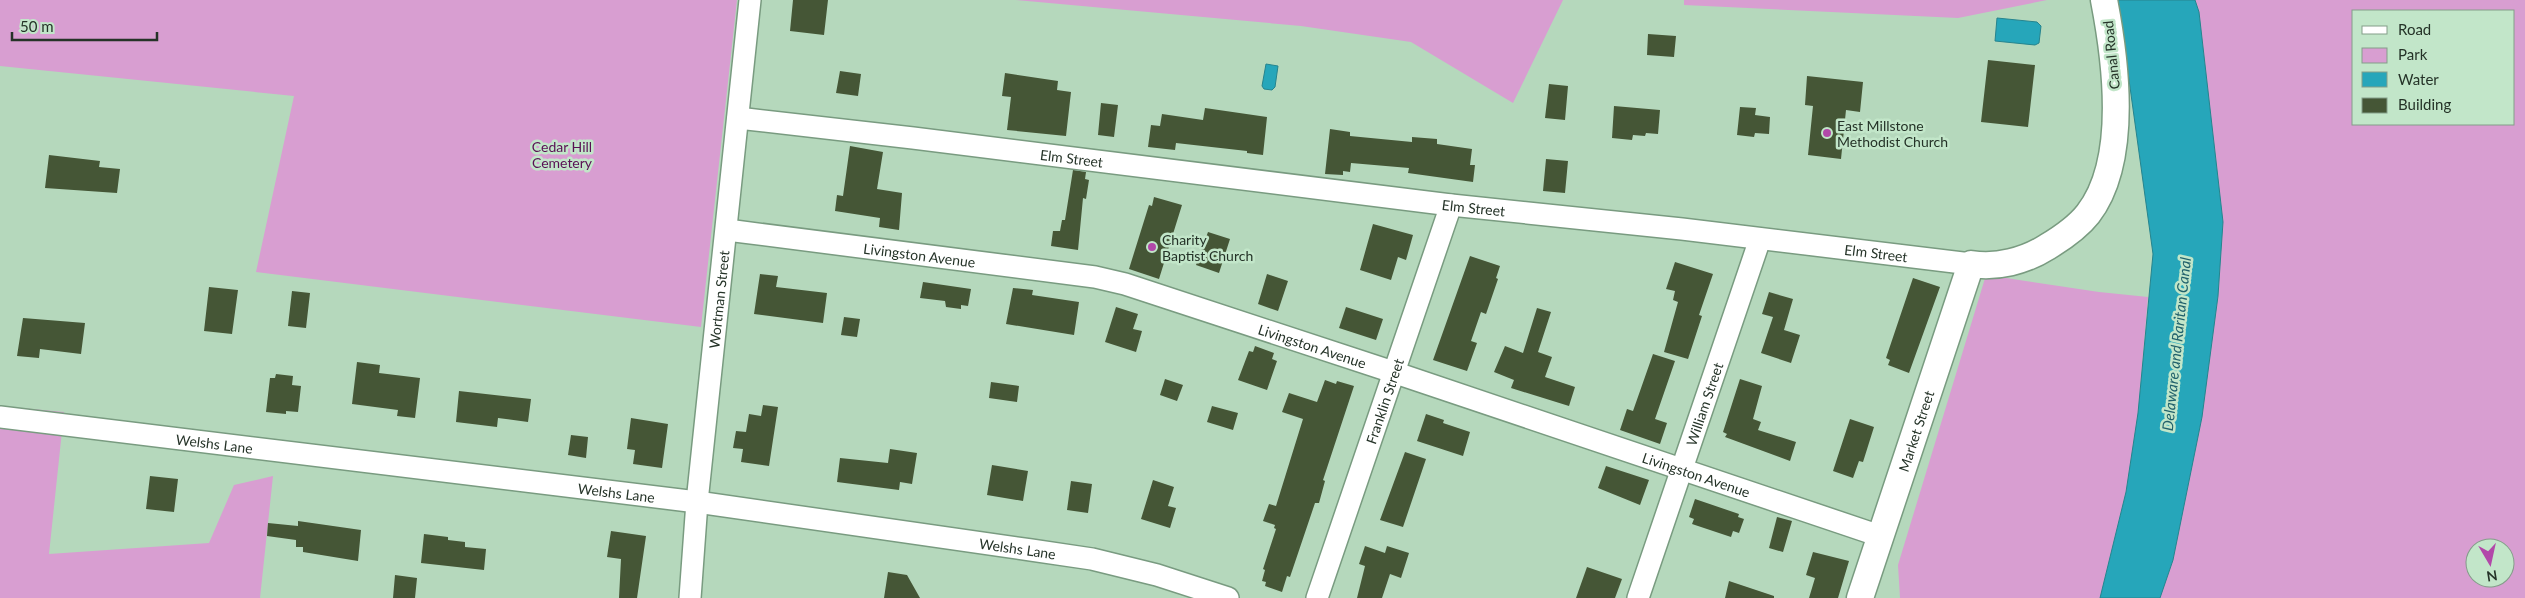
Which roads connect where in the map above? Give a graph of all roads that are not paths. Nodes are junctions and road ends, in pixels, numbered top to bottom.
1 (750, 0) edge
2 (2104, 0) edge
3 (2116, 111) joint
4 (738, 118) junction
5 (1451, 205) junction
6 (727, 230) junction
7 (1760, 239) junction
8 (1971, 264) junction
9 (1393, 372) junction
10 (0, 417) edge
11 (1681, 468) junction
12 (696, 502) junction
13 (1880, 536) junction
14 (690, 598) edge
15 (1228, 598) edge
16 (1317, 598) edge
17 (1638, 598) edge
18 (1860, 598) edge

1 - 4 street, Wortman Street
2 - 3 street, Canal Road
3 - 8 street, Elm Street
4 - 5 street, Elm Street
4 - 6 street, Wortman Street
5 - 7 street, Elm Street
5 - 9 street, Franklin Street
6 - 9 street, Livingston Avenue
6 - 12 street, Wortman Street
7 - 8 street, Elm Street
7 - 11 street, William Street
8 - 13 street, Market Street
9 - 11 street, Livingston Avenue
9 - 16 street, Franklin Street
10 - 12 street, Welshs Lane
11 - 13 street, Livingston Avenue
11 - 17 street, William Street
12 - 14 street, Wortman Street
12 - 15 street, Welshs Lane
13 - 18 street, Market Street

